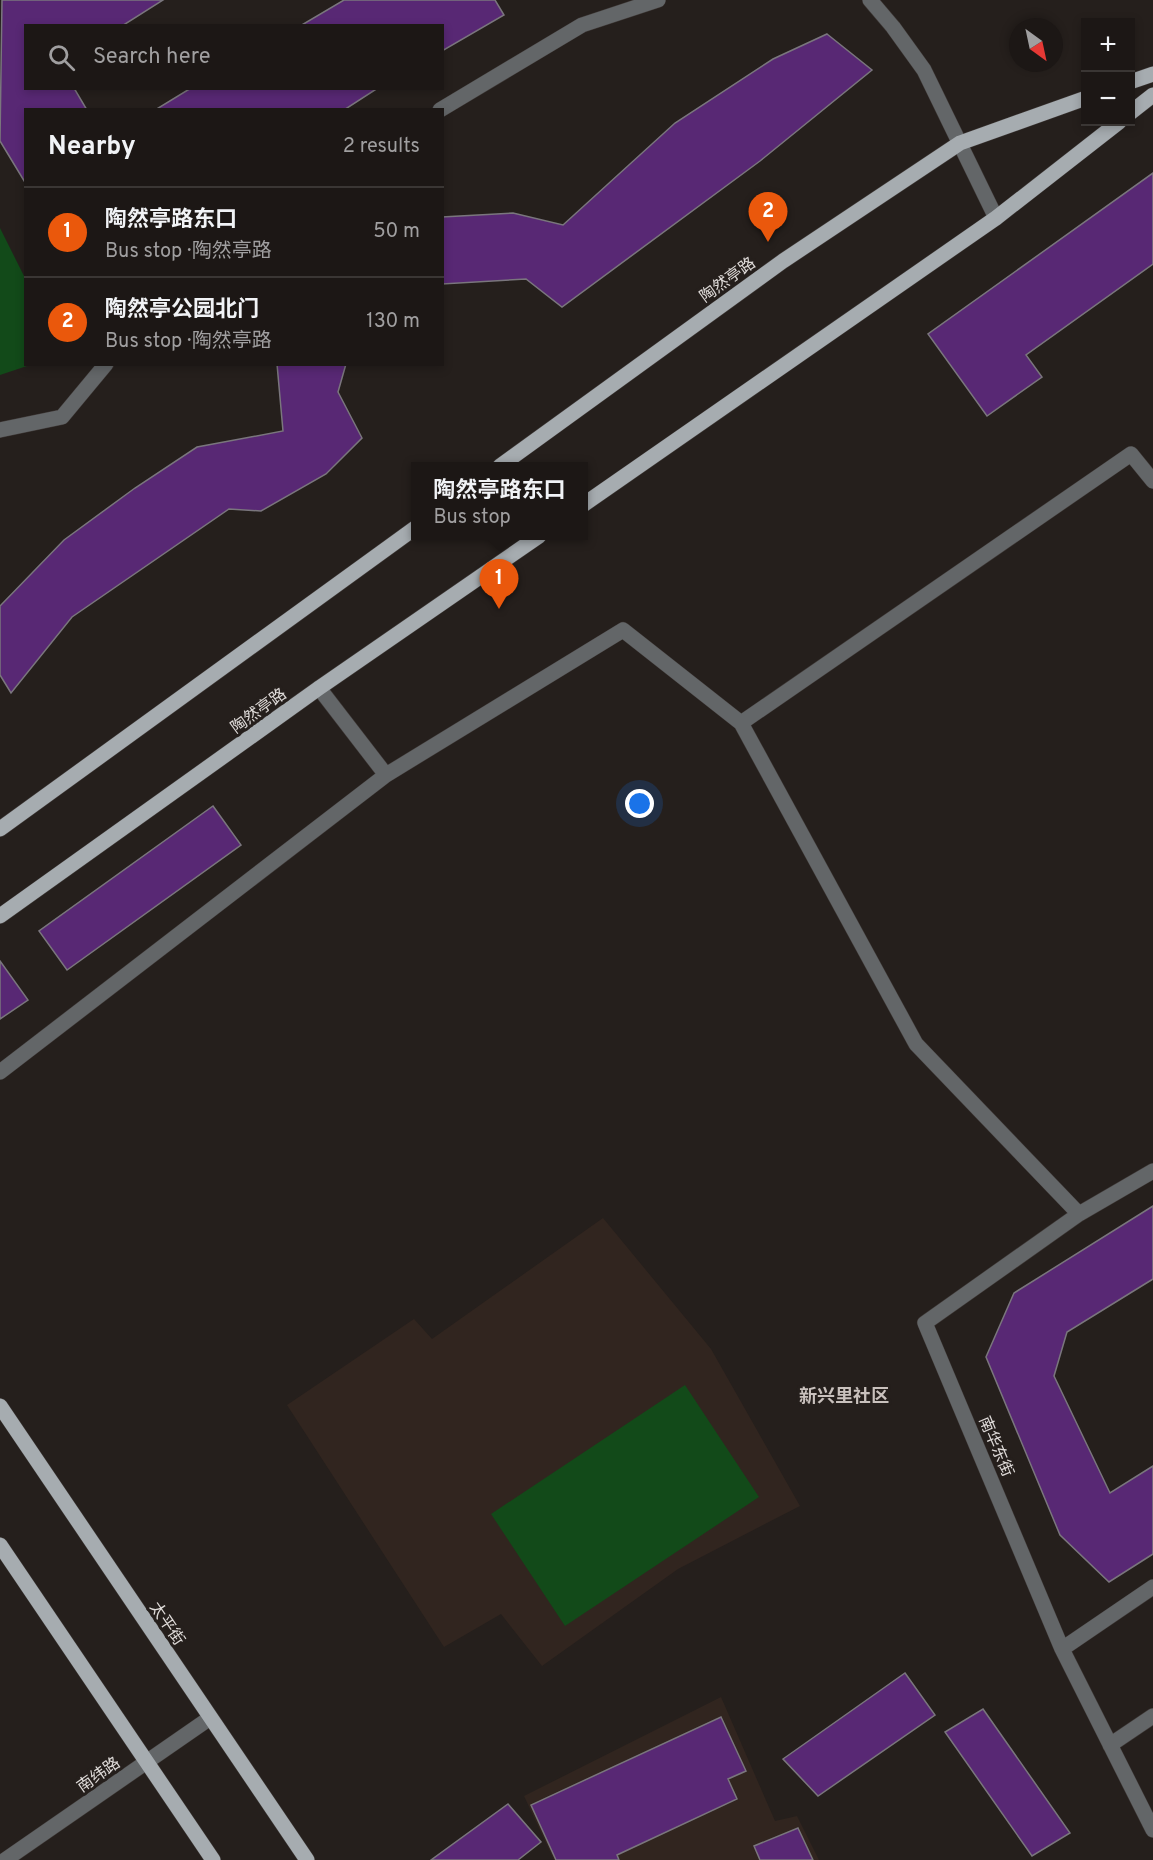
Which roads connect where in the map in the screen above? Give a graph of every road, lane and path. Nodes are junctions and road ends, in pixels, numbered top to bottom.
1 (658, 0) edge
2 (870, 0) edge
3 (1153, 74) edge
4 (1135, 81) edge
5 (1153, 95) edge
6 (1081, 100) edge
7 (443, 108) edge
8 (1135, 109) edge
9 (1114, 126) edge
10 (960, 143) junction
11 (996, 218) junction
12 (104, 366) edge
13 (0, 430) edge
14 (506, 462) edge
15 (1153, 482) edge
16 (588, 502) edge
17 (411, 531) edge
18 (533, 540) edge
19 (319, 688) junction
20 (741, 723) junction
21 (386, 775) junction
22 (0, 829) edge
23 (0, 916) edge
24 (0, 1072) edge
25 (1153, 1171) edge
26 (1079, 1214) junction
27 (0, 1406) edge
28 (0, 1545) edge
29 (1153, 1587) edge
30 (1062, 1649) junction
31 (1153, 1716) edge
32 (210, 1718) junction
33 (1110, 1745) junction
34 (147, 1762) junction
35 (1153, 1830) edge
36 (5, 1860) edge
37 (213, 1860) edge
38 (307, 1860) edge

1 - 7 street
2 - 10 street
3 - 4 main road
5 - 8 main road
6 - 10 main road, 陶然亭路
9 - 11 main road
10 - 11 street
10 - 14 main road, 陶然亭路
11 - 16 main road
12 - 13 street
15 - 20 street
17 - 22 main road
18 - 19 main road, 陶然亭路
19 - 21 street
19 - 23 main road, 陶然亭路
20 - 21 street
20 - 26 street
21 - 24 street
25 - 26 street, 南华东街
26 - 30 street, 南华东街
27 - 32 main road, 太平街
28 - 34 main road
29 - 30 street
30 - 33 street, 南华东街
31 - 33 street
32 - 34 street, 南纬路
32 - 38 main road, 太平街
33 - 35 street, 南华东街
34 - 36 street, 南纬路
34 - 37 main road

